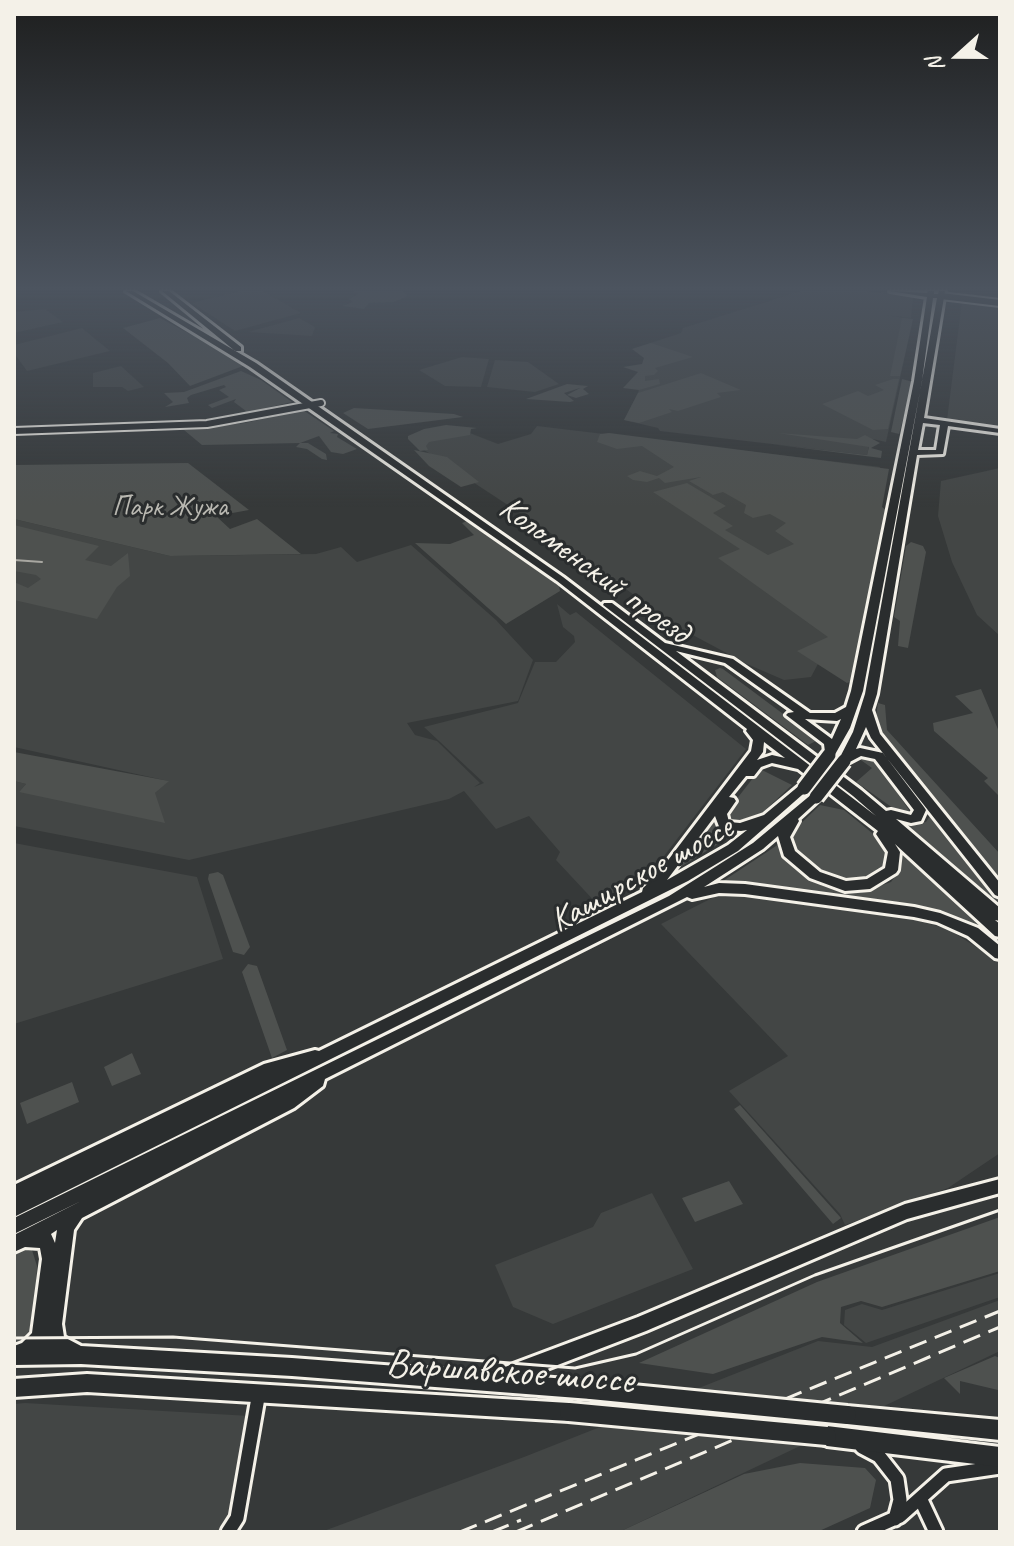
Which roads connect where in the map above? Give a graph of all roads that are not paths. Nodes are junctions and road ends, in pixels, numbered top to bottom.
1 (248, 363) edge
2 (259, 363) edge
3 (922, 363) edge
4 (927, 363) edge
5 (316, 404) junction
6 (915, 421) junction
7 (944, 423) junction
8 (14, 431) edge
9 (1000, 431) edge
10 (913, 453) junction
11 (412, 470) junction
12 (641, 630) junction
13 (720, 695) junction
14 (853, 706) junction
15 (867, 711) junction
16 (830, 754) junction
17 (845, 759) junction
18 (814, 774) junction
19 (856, 800) junction
20 (786, 804) junction
21 (799, 813) junction
22 (956, 889) junction
23 (1000, 892) edge
24 (674, 899) junction
25 (637, 901) junction
26 (1000, 916) edge
27 (1000, 932) edge
28 (1000, 945) edge
29 (1000, 954) edge
30 (344, 1055) junction
31 (1000, 1186) edge
32 (14, 1193) edge
33 (85, 1206) junction
34 (14, 1209) edge
35 (15, 1238) edge
36 (14, 1355) edge
37 (81, 1355) junction
38 (489, 1381) junction
39 (14, 1388) edge
40 (259, 1392) junction
41 (1000, 1430) edge
42 (829, 1437) junction
43 (1000, 1457) edge
44 (1000, 1467) edge
45 (921, 1500) junction
46 (895, 1519) junction
47 (228, 1532) edge
48 (864, 1532) edge
49 (936, 1532) edge

1 - 5 main road, Коломенский проезд
2 - 5 main road, Коломенский проезд
3 - 6 main road, Каширское шоссе
4 - 6 main road, Каширское шоссе
5 - 8 street
5 - 11 main road, Коломенский проезд
6 - 7 main road
6 - 10 main road, Каширское шоссе
6 - 14 main road, Каширское шоссе
7 - 9 main road
7 - 10 main road
10 - 15 main road, Каширское шоссе
11 - 12 main road, Коломенский проезд
11 - 13 main road, Коломенский проезд
12 - 13 main road, Коломенский проезд
12 - 14 main road
13 - 16 main road
13 - 18 main road, Коломенский проезд
13 - 19 main road, Коломенский проезд
13 - 25 main road
14 - 16 main road, Каширское шоссе
15 - 17 main road, Каширское шоссе
15 - 23 main road
16 - 20 main road, Каширское шоссе, bridge
17 - 19 main road
17 - 21 main road, Каширское шоссе, bridge
18 - 19 main road, Коломенский проезд
18 - 20 main road
19 - 21 main road
19 - 22 main road, Коломенский проезд
19 - 26 main road, Коломенский проезд
20 - 25 main road, Каширское шоссе
21 - 24 main road, Каширское шоссе
22 - 27 main road, Коломенский проезд
22 - 28 main road
24 - 29 main road
24 - 30 main road, Каширское шоссе
25 - 30 main road, Каширское шоссе
30 - 32 main road
30 - 33 main road
30 - 34 main road, Каширское шоссе
30 - 35 main road, Каширское шоссе
31 - 38 main road
33 - 35 main road
33 - 37 main road
35 - 36 main road
36 - 37 main road, Варшавское шоссе
37 - 38 main road, Варшавское шоссе
38 - 41 main road, Варшавское шоссе, bridge
39 - 40 main road, Варшавское шоссе
40 - 42 main road, Варшавское шоссе, bridge
40 - 47 street
42 - 43 main road, Варшавское шоссе
42 - 46 street
44 - 45 street
45 - 46 street
45 - 49 street
46 - 48 street

